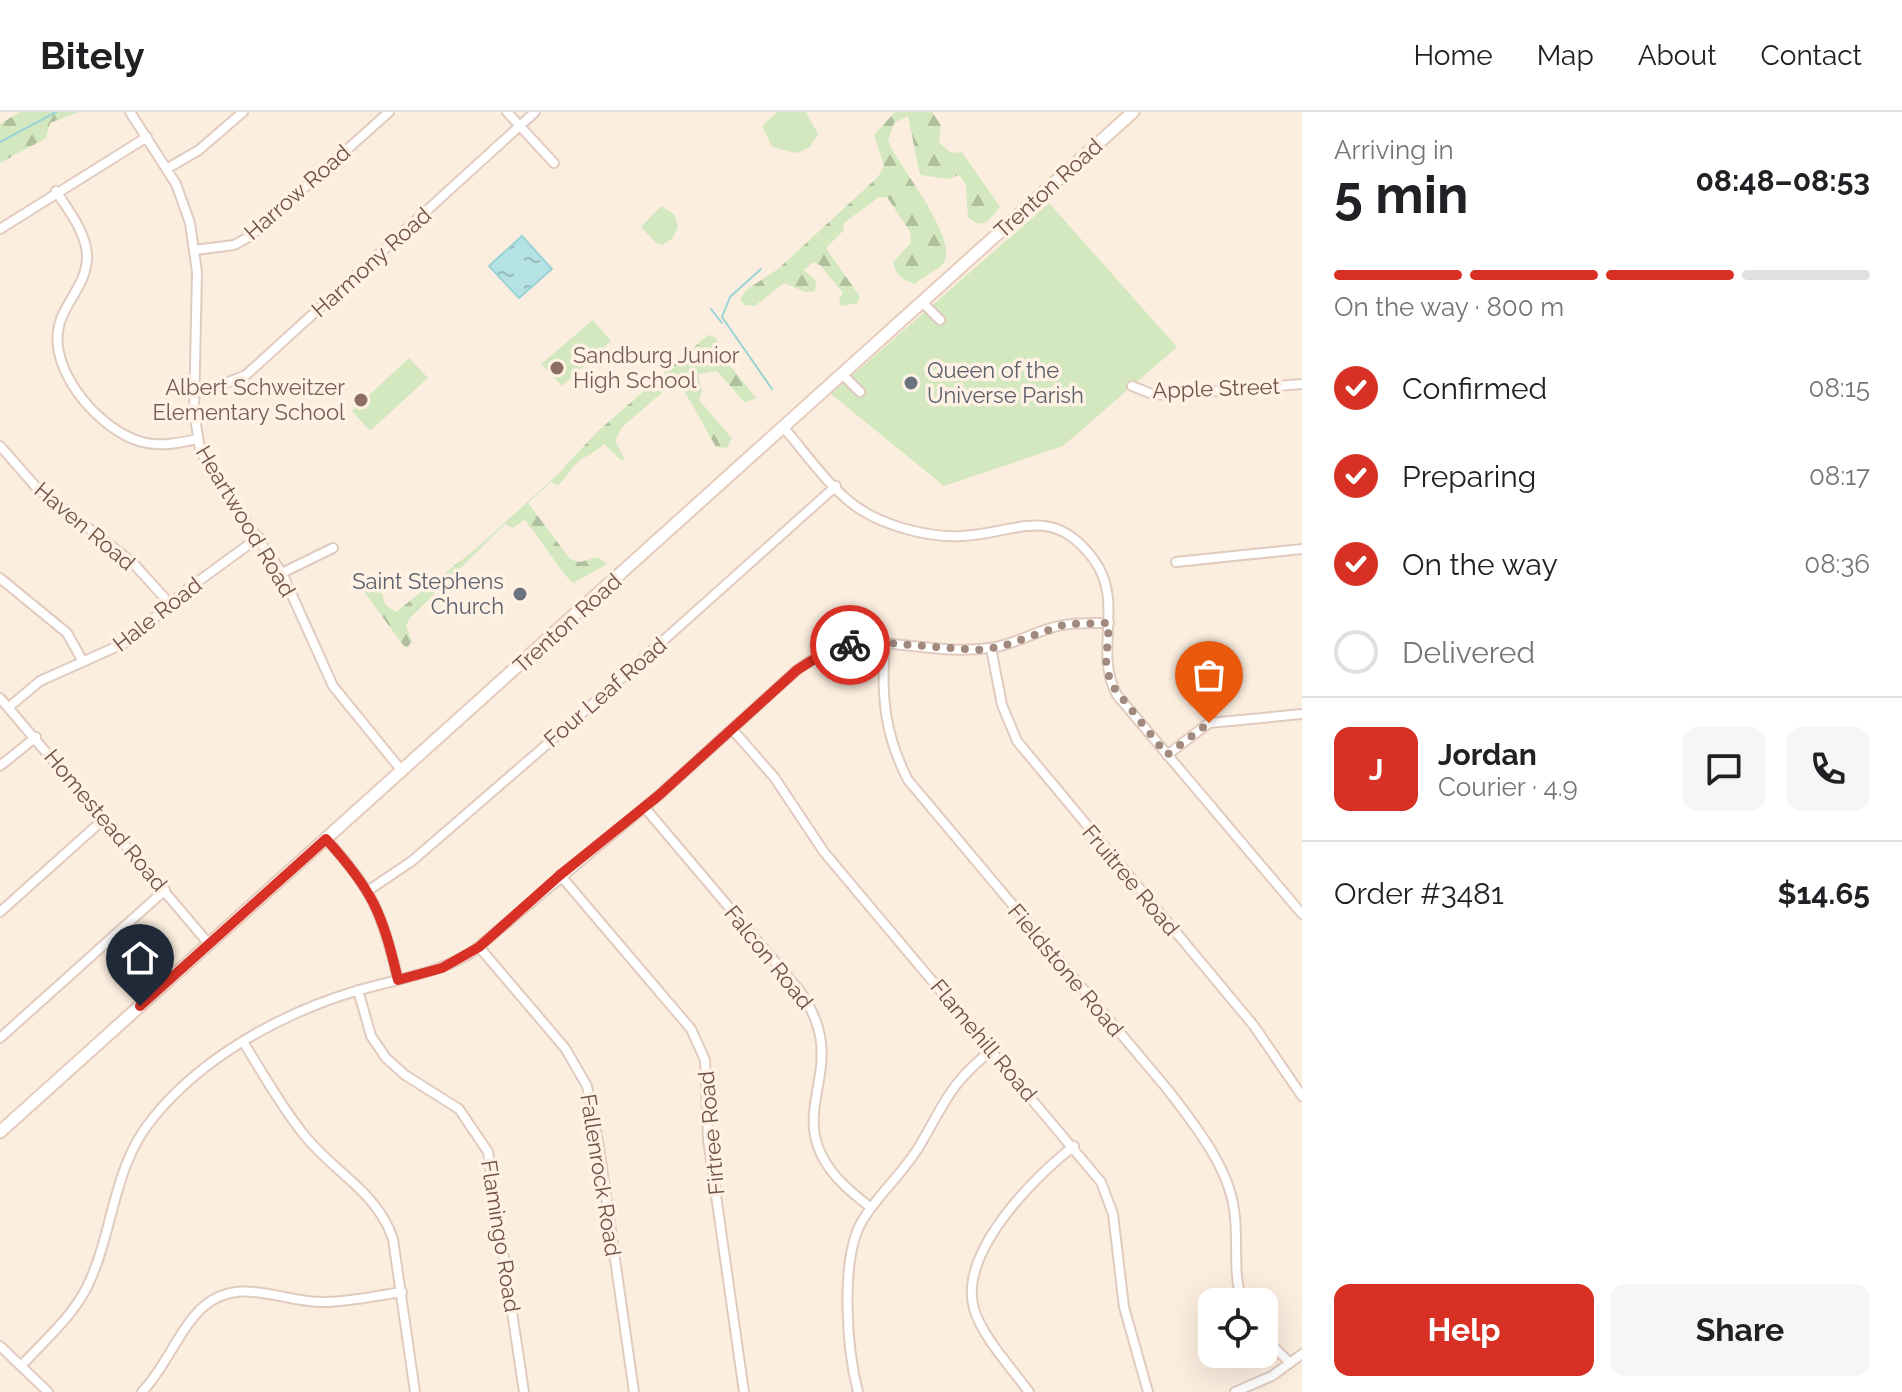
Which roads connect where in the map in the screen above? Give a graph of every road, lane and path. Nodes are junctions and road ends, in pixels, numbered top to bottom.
1 (130, 112) edge
2 (243, 112) edge
3 (389, 112) edge
4 (507, 112) edge
5 (535, 112) edge
6 (1133, 112) edge
7 (520, 126) junction
8 (147, 137) junction
9 (554, 163) dead end
10 (168, 168) junction
11 (56, 191) junction
12 (0, 229) edge
13 (195, 250) junction
14 (922, 302) junction
15 (940, 320) dead end
16 (842, 374) junction
17 (1302, 384) edge
18 (1132, 386) dead end
19 (194, 388) junction
20 (860, 392) dead end
21 (783, 427) junction
22 (197, 439) junction
23 (0, 446) edge
24 (836, 486) junction
25 (259, 537) junction
26 (333, 548) dead end
27 (1302, 549) edge
28 (1176, 562) dead end
29 (282, 573) junction
30 (0, 578) edge
31 (171, 605) junction
32 (1109, 623) junction
33 (885, 643) junction
34 (991, 648) junction
35 (83, 662) junction
36 (0, 698) edge
37 (9, 707) junction
38 (1302, 714) edge
39 (732, 729) junction
40 (36, 737) junction
41 (1167, 755) junction
42 (0, 766) edge
43 (402, 771) junction
44 (645, 808) junction
45 (105, 818) junction
46 (326, 839) junction
47 (560, 875) junction
48 (165, 890) junction
49 (369, 890) junction
50 (0, 912) edge
51 (1302, 914) edge
52 (209, 944) junction
53 (479, 947) junction
54 (398, 980) junction
55 (358, 990) junction
56 (0, 1038) edge
57 (243, 1042) junction
58 (993, 1049) junction
59 (1302, 1096) edge
60 (0, 1132) edge
61 (1074, 1146) junction
62 (871, 1208) junction
63 (1238, 1288) edge
64 (402, 1292) junction
65 (0, 1346) edge
66 (1278, 1351) edge
67 (1302, 1354) edge
68 (1290, 1363) junction
69 (21, 1366) junction
70 (48, 1392) edge
71 (142, 1392) edge
72 (415, 1392) edge
73 (524, 1392) edge
74 (634, 1392) edge
75 (744, 1392) edge
76 (858, 1392) edge
77 (1029, 1392) edge
78 (1148, 1392) edge
79 (1235, 1392) edge

1 - 8 street, Heartwood Road
2 - 10 street
3 - 13 street, Harrow Road
4 - 7 street
5 - 7 street, Harmony Road
6 - 14 main road, Trenton Road
7 - 9 street
7 - 19 street, Harmony Road
8 - 10 street, Heartwood Road
8 - 11 street
10 - 13 street, Heartwood Road
11 - 12 street
11 - 22 street
13 - 19 street, Heartwood Road
14 - 15 street
14 - 16 main road, Trenton Road
16 - 20 street
16 - 21 main road, Trenton Road
17 - 18 street, Apple Street
19 - 22 street, Heartwood Road
21 - 24 street
21 - 43 main road, Trenton Road
22 - 25 street, Heartwood Road
23 - 31 street, Haven Road
24 - 32 street
24 - 49 street, Four Leaf Road
25 - 29 street, Heartwood Road
25 - 31 street, Hale Road
26 - 29 street
27 - 28 street
29 - 43 street, Heartwood Road
30 - 35 street
31 - 35 street, Hale Road
32 - 34 street
32 - 41 street
33 - 34 street
33 - 39 street
33 - 63 street, Fieldstone Road
34 - 59 street, Fruitree Road
35 - 37 street, Hale Road
36 - 37 street, Homestead Road
37 - 40 street, Homestead Road
38 - 41 street
39 - 44 street
39 - 58 street, Flamehill Road
40 - 42 street
40 - 45 street, Homestead Road
41 - 51 street
43 - 46 main road, Trenton Road
44 - 47 street
44 - 62 street, Falcon Road
45 - 48 street, Homestead Road
45 - 50 street
46 - 49 street
46 - 52 main road, Trenton Road
47 - 53 street
47 - 75 street, Firtree Road
48 - 52 street, Homestead Road
48 - 56 street
49 - 54 street
52 - 60 main road, Trenton Road
53 - 54 street
53 - 74 street, Fallenrock Road
54 - 55 street
55 - 57 street
55 - 73 street, Flamingo Road
57 - 64 street
57 - 69 street
58 - 61 street, Flamehill Road
58 - 62 street
61 - 77 street
61 - 78 street, Flamehill Road
62 - 76 street
64 - 71 street
64 - 72 street
65 - 69 street
66 - 68 street
67 - 68 street
68 - 79 street
69 - 70 street

